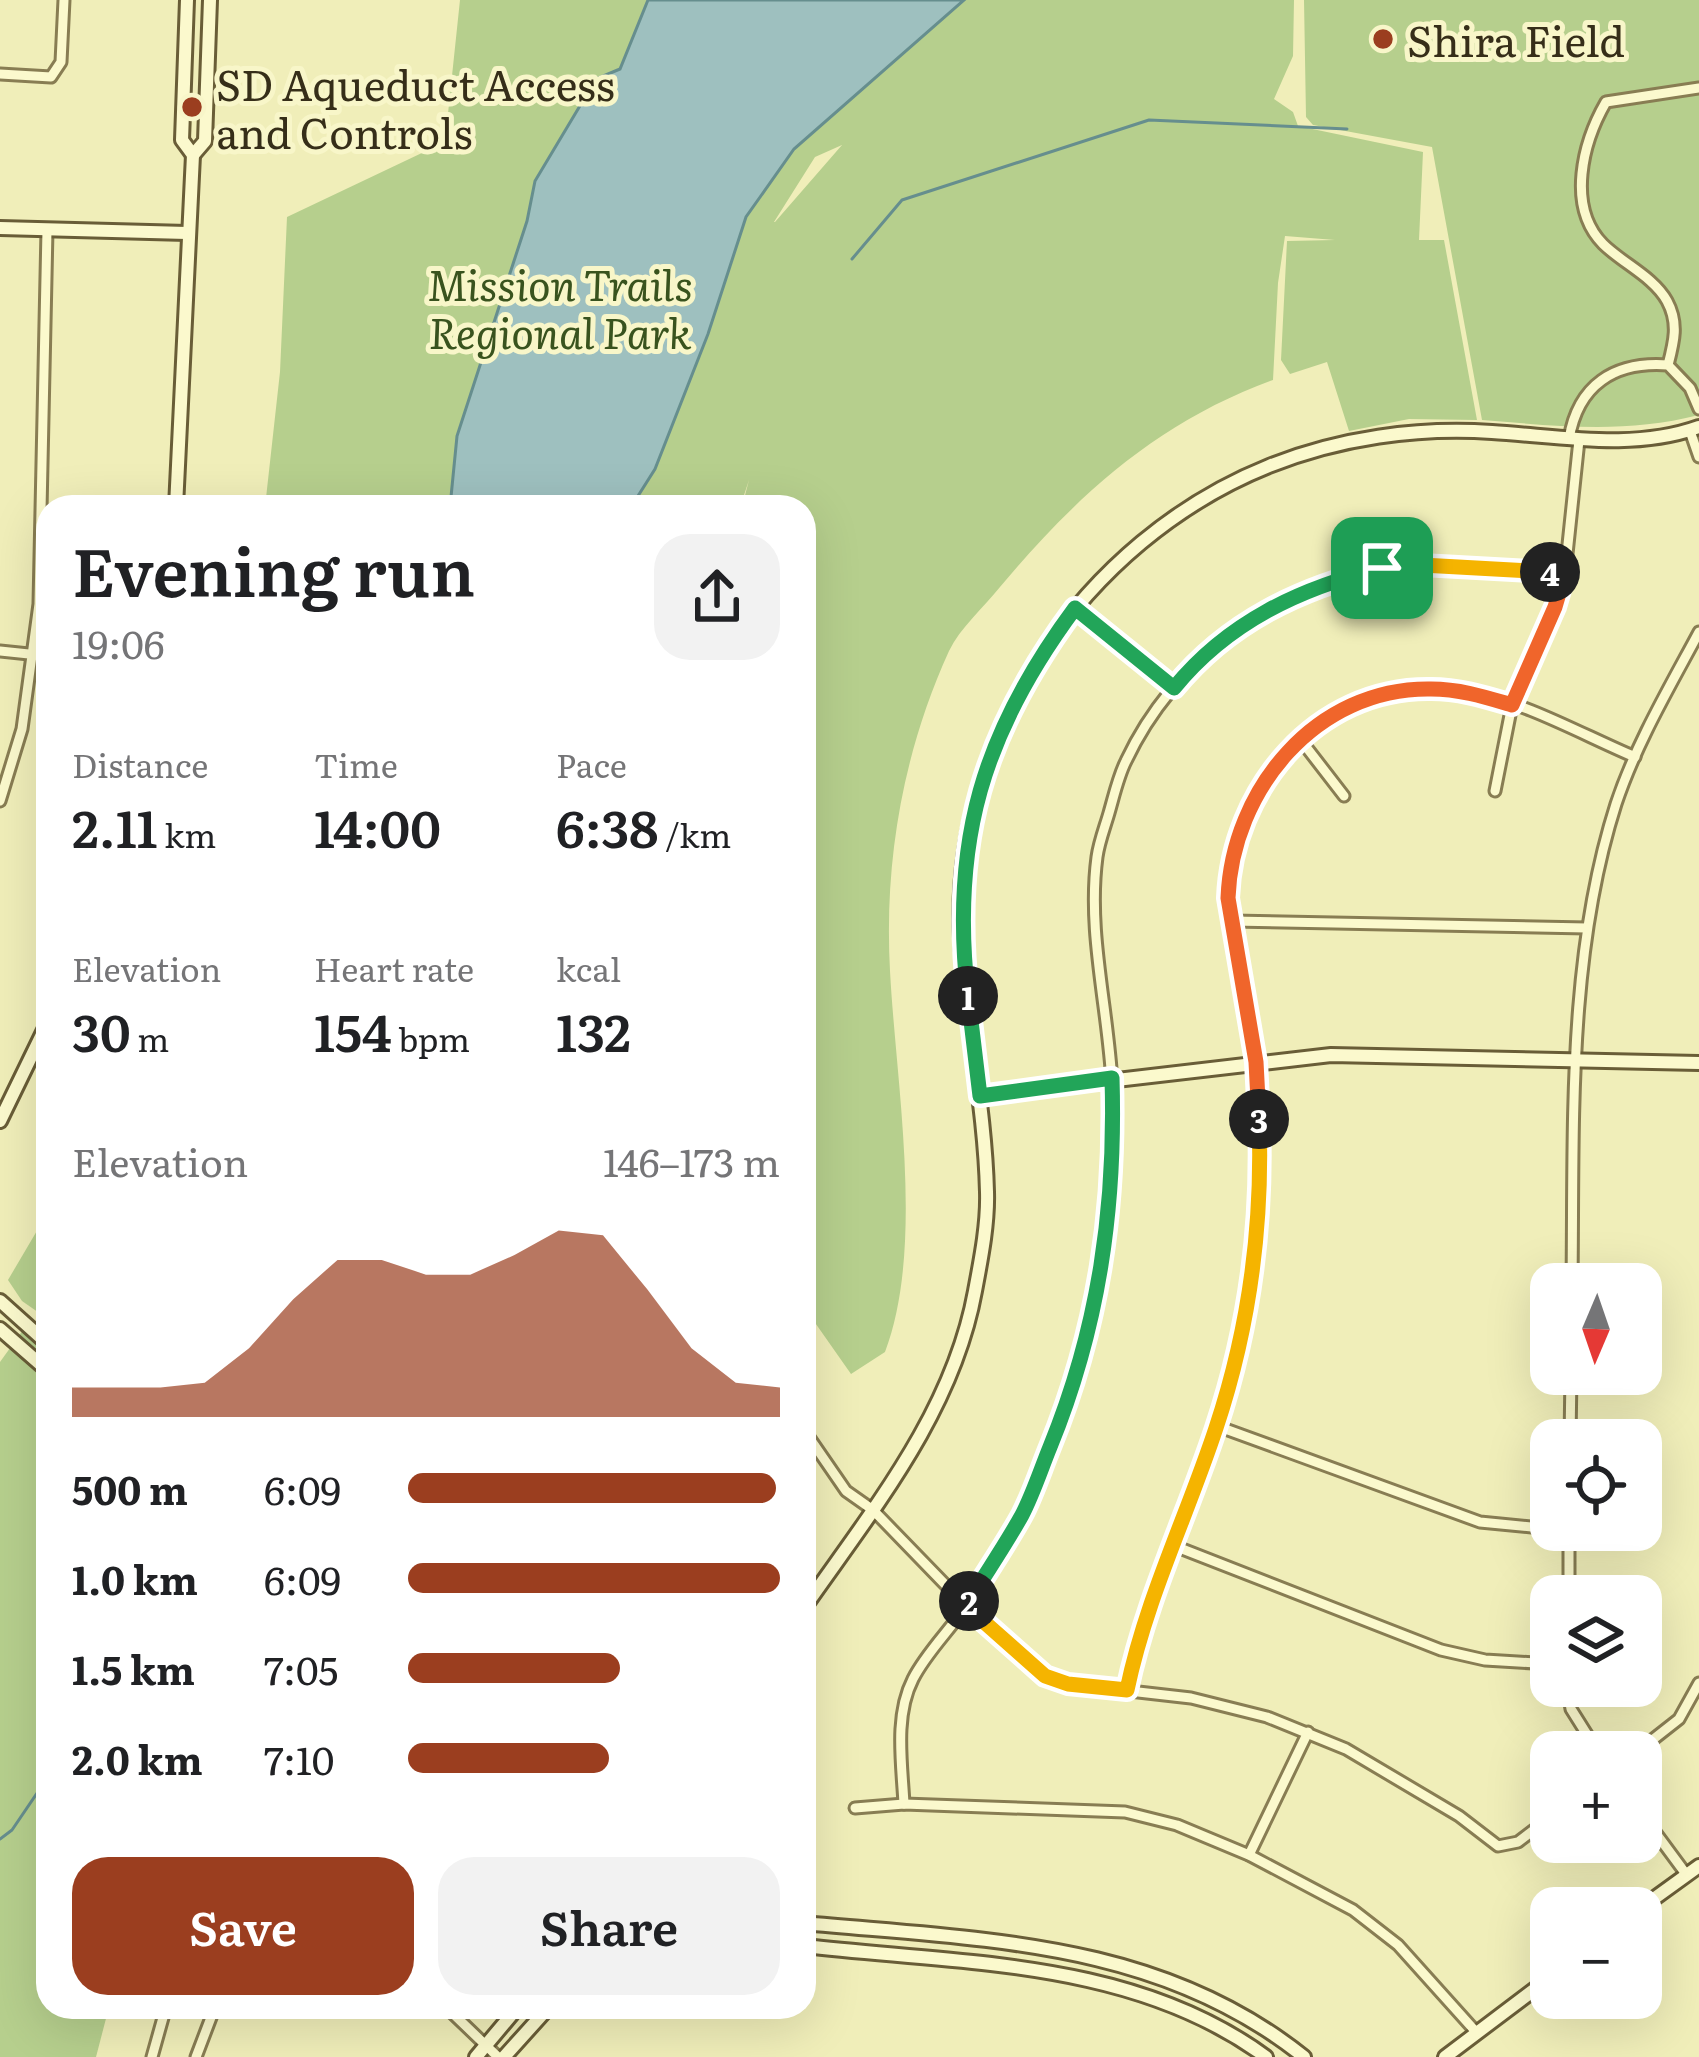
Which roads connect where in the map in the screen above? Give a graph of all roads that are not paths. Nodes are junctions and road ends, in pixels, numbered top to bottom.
1 (64, 0) edge
2 (187, 0) edge
3 (210, 0) edge
4 (0, 74) edge
5 (1699, 88) edge
6 (193, 155) junction
7 (0, 228) edge
8 (47, 230) junction
9 (187, 233) junction
10 (1668, 365) junction
11 (1699, 410) edge
12 (1695, 429) edge
13 (1574, 440) junction
14 (1699, 457) edge
15 (41, 495) edge
16 (176, 495) edge
17 (1565, 573) junction
18 (1075, 608) junction
19 (36, 623) edge
20 (1699, 632) edge
21 (0, 651) edge
22 (31, 654) junction
23 (36, 655) edge
24 (1174, 688) junction
25 (1512, 705) junction
26 (1300, 739) junction
27 (1635, 757) junction
28 (1496, 791) dead end
29 (1345, 796) dead end
30 (0, 800) edge
31 (1232, 921) junction
32 (1587, 928) junction
33 (36, 1047) edge
34 (1577, 1061) junction
35 (1256, 1062) junction
36 (1699, 1064) edge
37 (1112, 1078) junction
38 (980, 1096) junction
39 (0, 1121) edge
40 (1572, 1263) edge
41 (0, 1301) edge
42 (0, 1329) edge
43 (36, 1333) edge
44 (36, 1360) edge
45 (1217, 1426) junction
46 (816, 1447) edge
47 (873, 1510) junction
48 (1530, 1527) edge
49 (1172, 1545) junction
50 (816, 1591) edge
51 (966, 1606) junction
52 (1530, 1663) edge
53 (1699, 1682) edge
54 (1127, 1690) junction
55 (1308, 1732) junction
56 (1662, 1732) edge
57 (904, 1804) junction
58 (855, 1808) dead end
59 (1530, 1833) edge
60 (1662, 1836) edge
61 (1249, 1855) junction
62 (1693, 1870) edge
63 (1662, 1893) edge
64 (816, 1924) edge
65 (816, 1947) edge
66 (1530, 1993) edge
67 (163, 2019) edge
68 (210, 2019) edge
69 (455, 2019) edge
70 (508, 2019) edge
71 (537, 2019) edge
72 (1477, 2033) junction
73 (481, 2052) edge
74 (152, 2057) edge
75 (196, 2057) edge
76 (501, 2057) edge
77 (1266, 2057) edge
78 (1304, 2057) edge
79 (1445, 2057) edge

1 - 4 street
2 - 6 street
3 - 6 street
5 - 10 street
6 - 9 street
7 - 8 street
8 - 9 street
8 - 15 street
9 - 16 street
10 - 11 street
10 - 13 street
12 - 13 street
12 - 14 street
13 - 17 street
13 - 18 street
17 - 24 street
17 - 25 street
18 - 24 street
18 - 38 street
19 - 22 street
20 - 27 street
21 - 22 street
22 - 23 street
22 - 30 street
24 - 37 street
25 - 26 street
25 - 27 street
25 - 28 street
26 - 29 street
26 - 31 street
27 - 32 street
31 - 32 street
31 - 35 street
32 - 34 street
33 - 39 street
34 - 35 street
34 - 36 street
34 - 40 street
35 - 37 street
35 - 45 street
37 - 38 street
37 - 51 street
38 - 47 street
41 - 43 street
42 - 44 street
45 - 48 street
45 - 49 street
46 - 47 street
47 - 50 street
47 - 51 street
49 - 52 street
49 - 54 street
51 - 54 street
51 - 57 street
53 - 56 street
54 - 55 street
55 - 59 street
55 - 61 street
57 - 58 street
57 - 61 street
60 - 62 street
61 - 72 street
62 - 63 street
64 - 78 street
65 - 77 street
66 - 72 street
67 - 74 street
68 - 75 street
69 - 73 street
70 - 73 street
71 - 76 street
72 - 79 street
73 - 76 street

